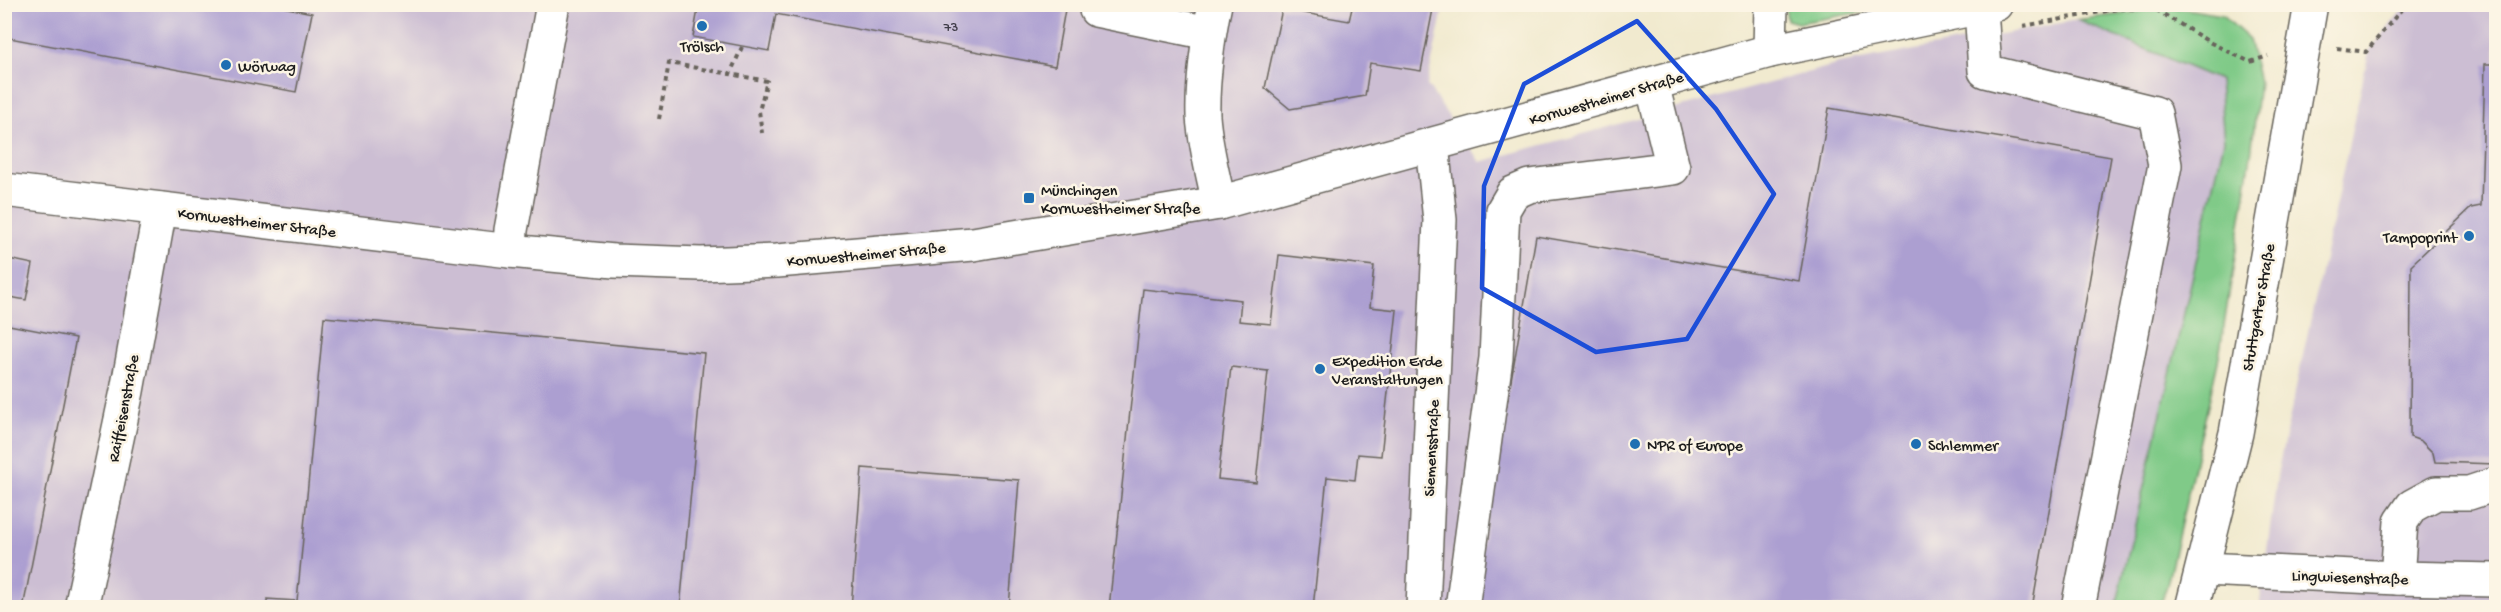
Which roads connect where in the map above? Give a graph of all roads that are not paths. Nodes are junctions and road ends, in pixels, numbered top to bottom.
1 (553, 4) edge
2 (1097, 4) edge
3 (1771, 4) edge
4 (2310, 4) edge
5 (1988, 6) edge
6 (1212, 19) edge
7 (1770, 51) junction
8 (1652, 84) junction
9 (1432, 145) junction
10 (4, 190) edge
11 (1219, 203) junction
12 (160, 209) junction
13 (510, 251) junction
14 (2496, 484) edge
15 (2203, 569) junction
16 (2397, 578) junction
17 (2496, 579) edge
18 (81, 608) edge
19 (1422, 608) edge
20 (1462, 608) edge
21 (2078, 608) edge
22 (2192, 608) edge

1 - 13 street
2 - 6 street
3 - 7 street
4 - 15 street, Stuttgarter Straße
5 - 7 street, Kornwestheimer Straße
5 - 21 street
6 - 11 street
7 - 8 street, Kornwestheimer Straße
8 - 9 street, Kornwestheimer Straße
8 - 20 street
9 - 11 street, Kornwestheimer Straße
9 - 19 street, Siemensstraße
10 - 12 street, Kornwestheimer Straße
11 - 13 street, Kornwestheimer Straße
12 - 13 street, Kornwestheimer Straße
12 - 18 street, Raiffeisenstraße
14 - 16 street
15 - 16 street, Lingwiesenstraße
15 - 22 street, Stuttgarter Straße
16 - 17 street, Lingwiesenstraße

